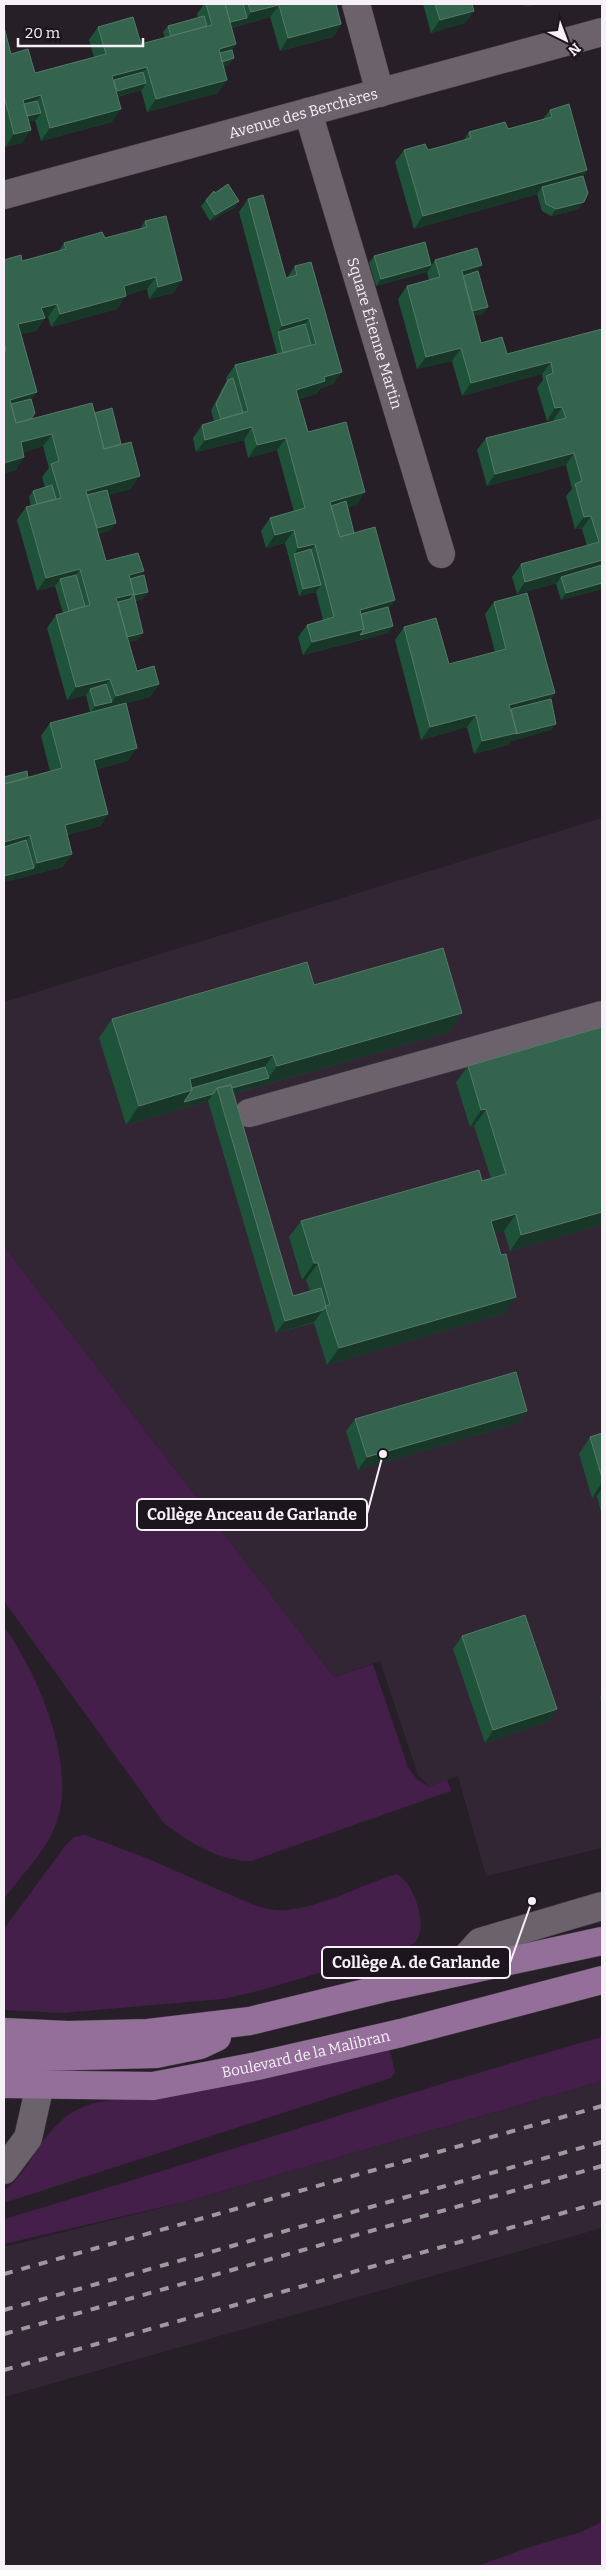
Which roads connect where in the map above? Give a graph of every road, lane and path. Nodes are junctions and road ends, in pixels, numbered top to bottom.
1 (356, 4) edge
2 (602, 32) edge
3 (380, 93) junction
4 (308, 112) junction
5 (4, 195) edge
6 (441, 554) dead end
7 (602, 1015) edge
8 (250, 1113) dead end
9 (602, 1906) edge
10 (602, 1941) edge
11 (452, 1973) junction
12 (602, 1980) edge
13 (13, 2045) edge
14 (4, 2084) edge
15 (40, 2085) junction
16 (4, 2170) edge

1 - 3 street
2 - 3 street, Avenue des Berchères
3 - 4 street, Avenue des Berchères
4 - 5 street, Avenue des Berchères
4 - 6 street, Square Étienne Martin
7 - 8 street
9 - 11 street
10 - 11 main road
11 - 13 main road
12 - 15 main road, Boulevard de la Malibran
13 - 15 main road
14 - 15 main road, Boulevard de la Malibran
15 - 16 street

